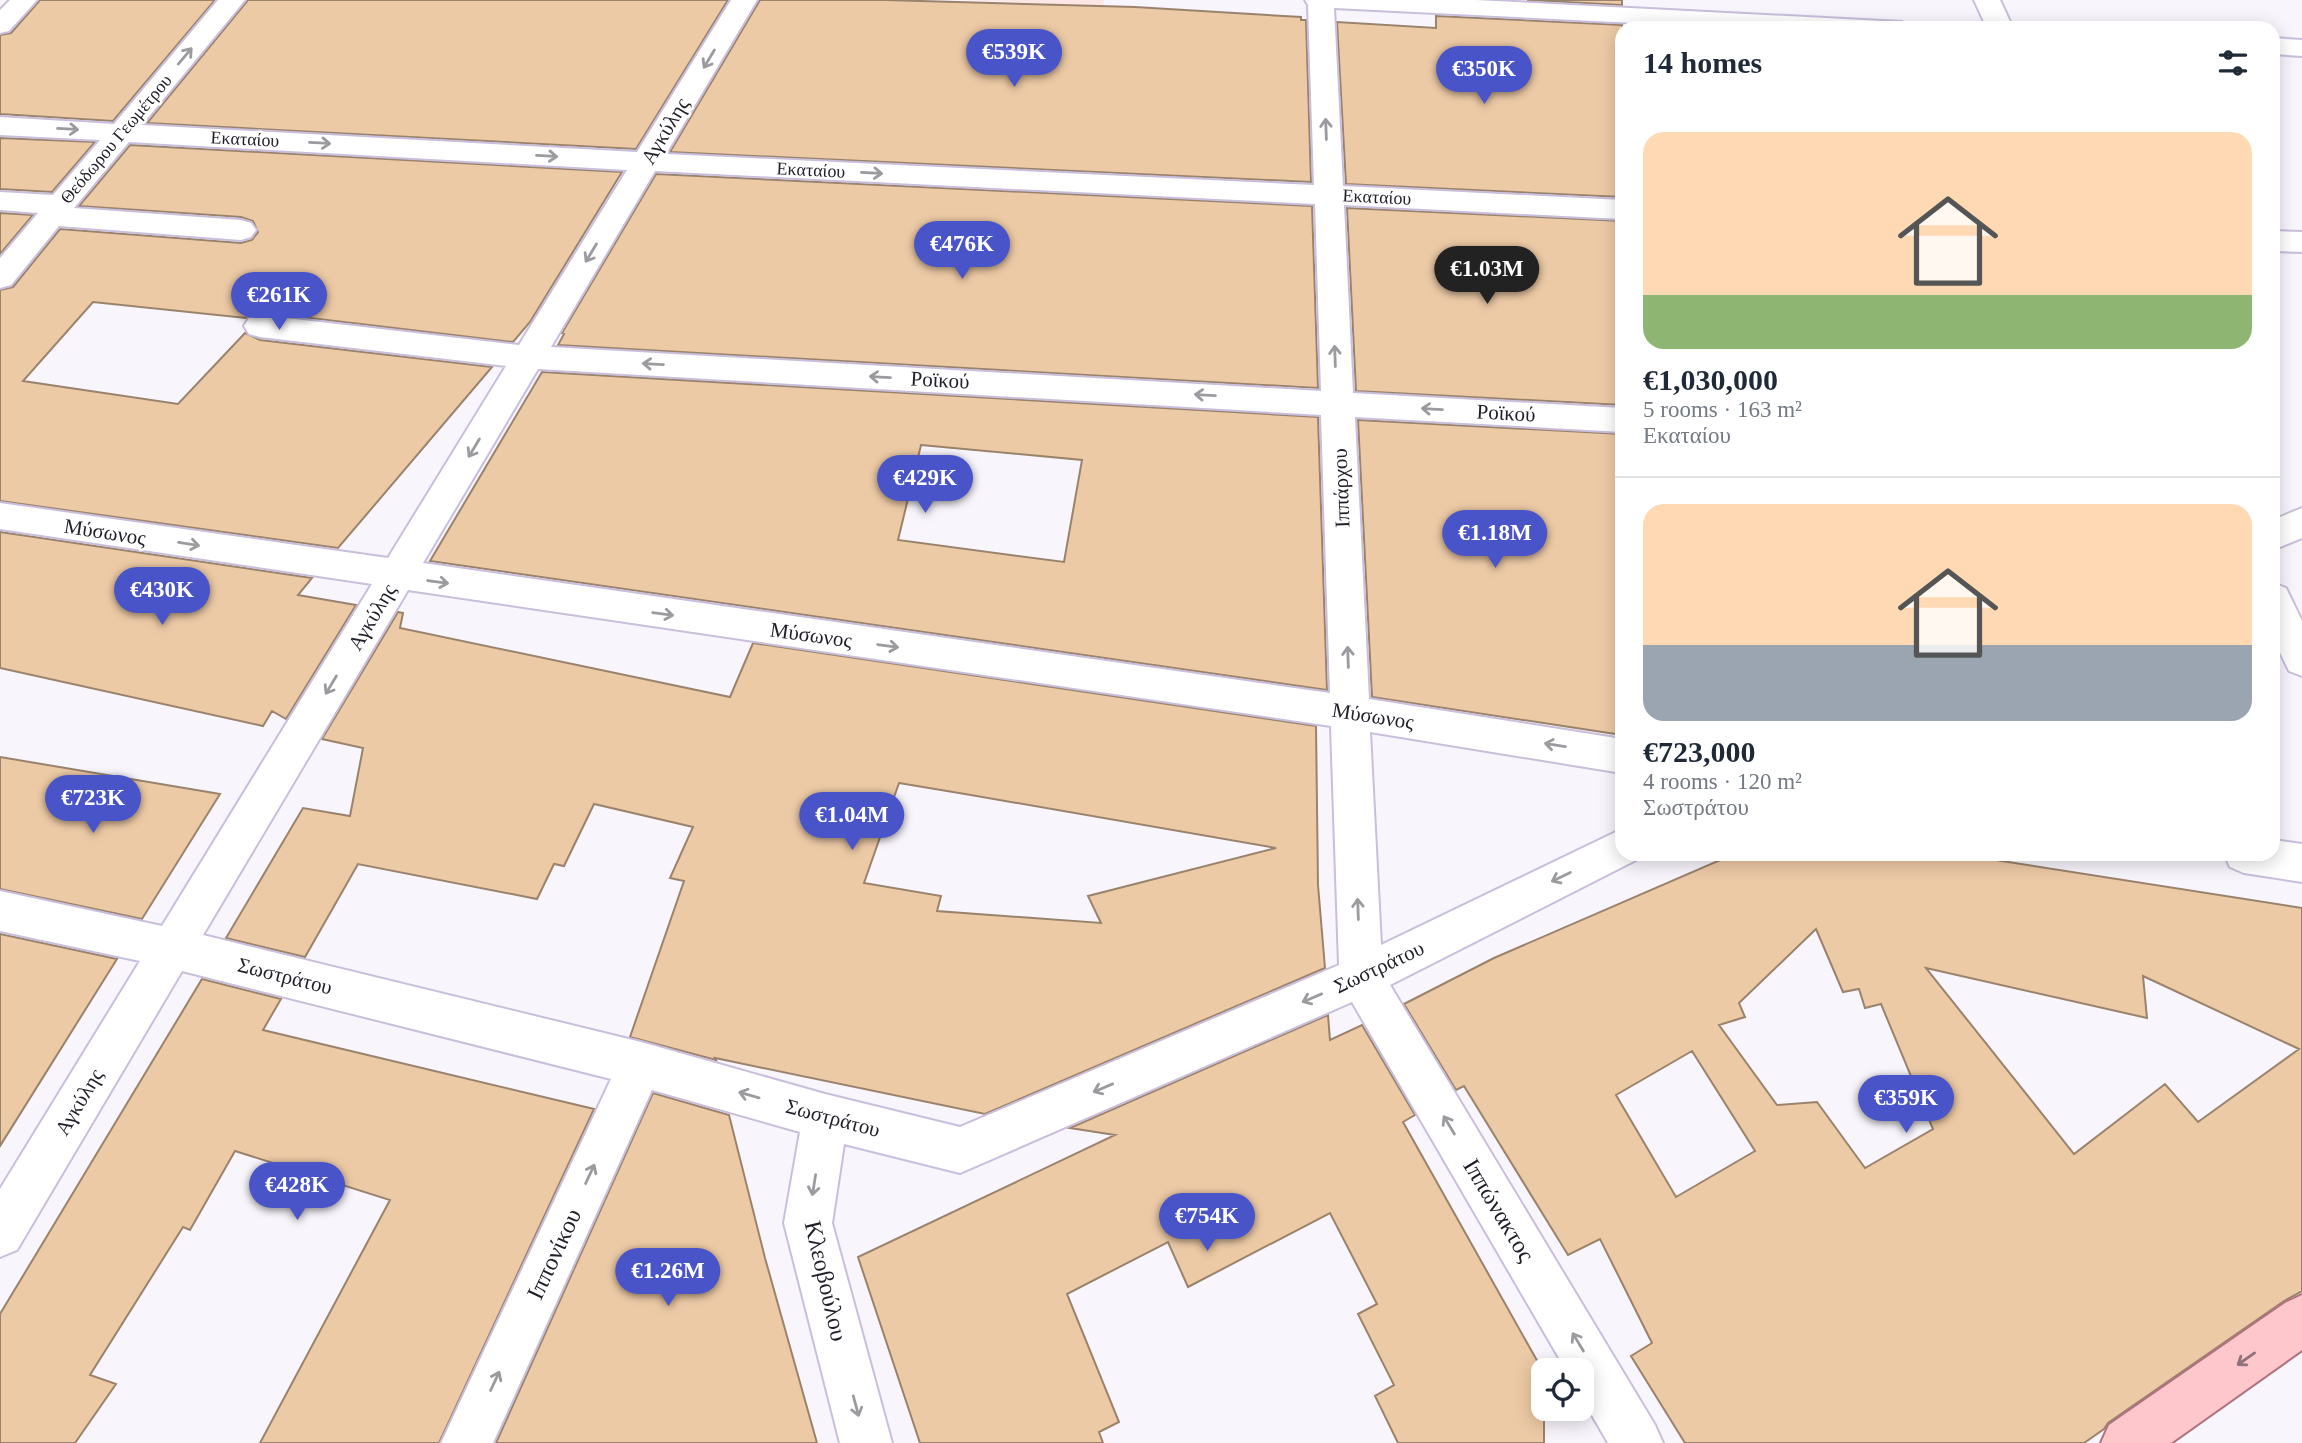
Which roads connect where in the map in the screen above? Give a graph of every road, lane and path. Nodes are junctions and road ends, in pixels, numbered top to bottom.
1 (24, 0) edge
2 (232, 0) edge
3 (744, 0) edge
4 (1320, 0) edge
5 (1987, 0) edge
6 (1736, 10) edge
7 (1833, 21) edge
8 (1997, 21) edge
9 (0, 24) edge
10 (2280, 46) edge
11 (2302, 48) edge
12 (0, 126) edge
13 (122, 132) junction
14 (647, 162) junction
15 (1329, 195) junction
16 (0, 201) edge
17 (1615, 209) edge
18 (57, 211) junction
19 (240, 230) dead end
20 (2280, 240) edge
21 (2302, 242) edge
22 (0, 278) edge
23 (260, 326) dead end
24 (529, 356) junction
25 (1337, 403) junction
26 (1615, 419) edge
27 (0, 516) edge
28 (2302, 522) edge
29 (2280, 533) edge
30 (397, 576) junction
31 (2280, 613) edge
32 (2302, 660) edge
33 (1350, 712) junction
34 (1615, 755) edge
35 (1615, 850) edge
36 (2280, 860) edge
37 (2302, 863) edge
38 (0, 911) edge
39 (172, 948) junction
40 (1361, 977) junction
41 (641, 1064) junction
42 (825, 1117) junction
43 (0, 1233) edge
44 (2302, 1320) edge
45 (467, 1443) edge
46 (866, 1443) edge
47 (1637, 1443) edge
48 (2127, 1443) edge

1 - 9 street
13 -> 2 street, Θεόδωρου Γεωμέτρου
3 -> 14 street, Αγκύλης
4 - 6 street
15 -> 4 street, Ιππάρχου
5 - 8 street
6 - 7 street
10 - 11 street
12 -> 13 street, Εκαταίου
13 -> 14 street, Εκαταίου
13 - 18 street, Θεόδωρου Γεωμέτρου
14 -> 15 street, Εκαταίου
14 -> 24 street, Αγκύλης
15 - 17 street, Εκαταίου
25 -> 15 street, Ιππάρχου
16 - 18 street
18 - 19 street
18 - 22 street, Θεόδωρου Γεωμέτρου
20 - 21 street
23 - 24 street, Ροϊκού
25 -> 24 street, Ροϊκού
24 -> 30 street, Αγκύλης
26 -> 25 street, Ροϊκού
33 -> 25 street, Ιππάρχου
27 -> 30 street, Μύσωνος
28 - 29 street
30 -> 33 street, Μύσωνος
30 -> 39 street, Αγκύλης
31 - 32 street
34 -> 33 street, Μύσωνος
40 -> 33 street, Ιππάρχου
35 -> 40 street, Σωστράτου
36 - 37 street
38 - 39 street, Σωστράτου
39 - 41 street, Σωστράτου
39 - 43 street, Αγκύλης
40 -> 42 street, Σωστράτου
47 -> 40 street, Ιππώνακτος
42 -> 41 street, Σωστράτου
45 -> 41 street, Ιππονίκου
42 -> 46 street, Κλεοβούλου
44 -> 48 main road

